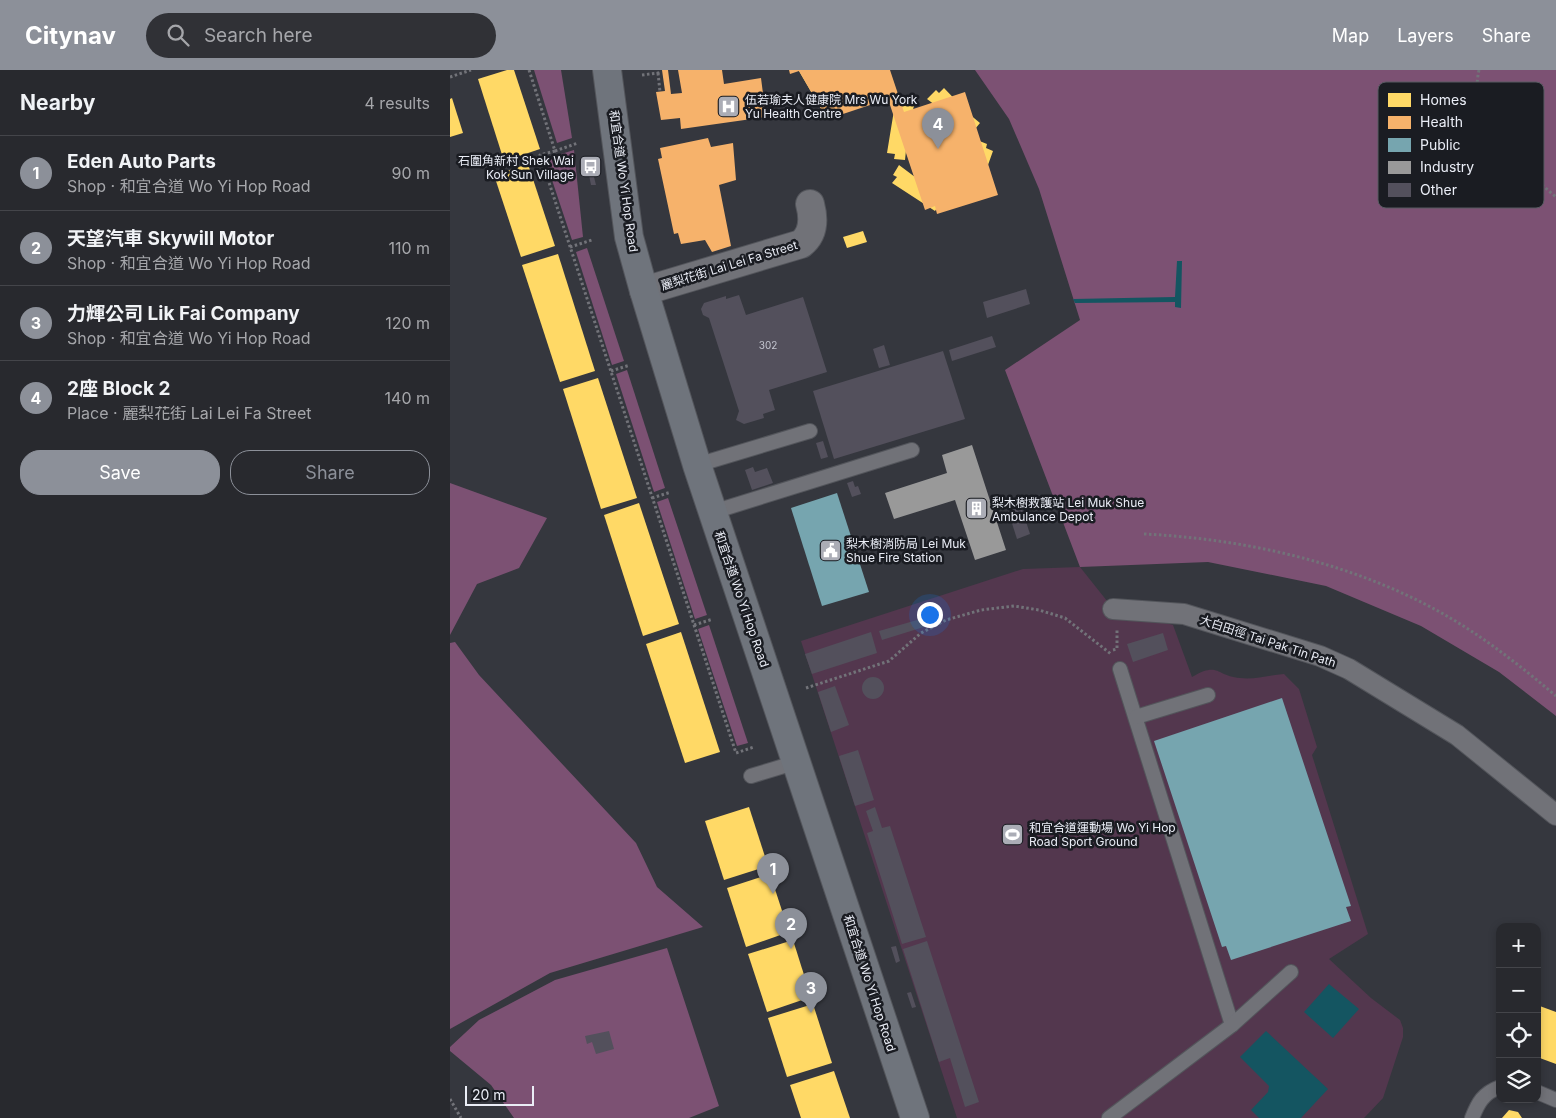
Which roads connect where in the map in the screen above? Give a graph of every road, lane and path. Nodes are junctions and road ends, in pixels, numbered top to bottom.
1 (471, 70) edge
2 (529, 70) edge
3 (607, 70) edge
4 (658, 71) edge
5 (642, 75) dead end
6 (450, 77) edge
7 (660, 92) dead end
8 (578, 143) dead end
9 (555, 151) junction
10 (1544, 186) edge
11 (808, 197) dead end
12 (1556, 197) edge
13 (592, 240) dead end
14 (570, 248) junction
15 (644, 291) junction
16 (630, 365) dead end
17 (611, 371) junction
18 (810, 431) dead end
19 (912, 450) dead end
20 (696, 465) junction
21 (671, 492) dead end
22 (652, 498) junction
23 (712, 512) junction
24 (1144, 534) dead end
25 (1113, 608) dead end
26 (713, 619) dead end
27 (694, 626) junction
28 (1120, 669) joint
29 (806, 688) dead end
30 (1208, 695) dead end
31 (1556, 696) edge
32 (1136, 717) junction
33 (754, 747) dead end
34 (797, 762) junction
35 (752, 776) dead end
36 (1556, 815) edge
37 (1291, 972) dead end
38 (1232, 1025) junction
39 (1496, 1089) edge
40 (1541, 1094) edge
41 (450, 1099) edge
42 (1556, 1100) edge
43 (461, 1118) edge
44 (915, 1118) edge
45 (1109, 1118) edge
46 (1472, 1118) edge

1 - 6 path
2 - 9 path
3 - 15 main road, 和宜合道 Wo Yi Hop Road
4 - 5 path
4 - 7 path
8 - 9 path
9 - 14 path
10 - 12 path
11 - 15 street, 麗梨花街 Lai Lei Fa Street
13 - 14 path
14 - 17 path
15 - 20 main road, 和宜合道 Wo Yi Hop Road
16 - 17 path
17 - 22 path
18 - 20 lane
19 - 23 lane
20 - 23 main road, 和宜合道 Wo Yi Hop Road
21 - 22 path
22 - 27 path
23 - 34 main road, 和宜合道 Wo Yi Hop Road
24 - 31 path
25 - 36 street, 大白田徑 Tai Pak Tin Path
26 - 27 path
27 - 33 path
28 - 29 path
28 - 32 lane
30 - 32 lane
32 - 38 lane
34 - 35 lane
34 - 44 main road, 和宜合道 Wo Yi Hop Road
37 - 38 lane
38 - 45 lane
39 - 46 lane
40 - 42 lane
41 - 43 path

